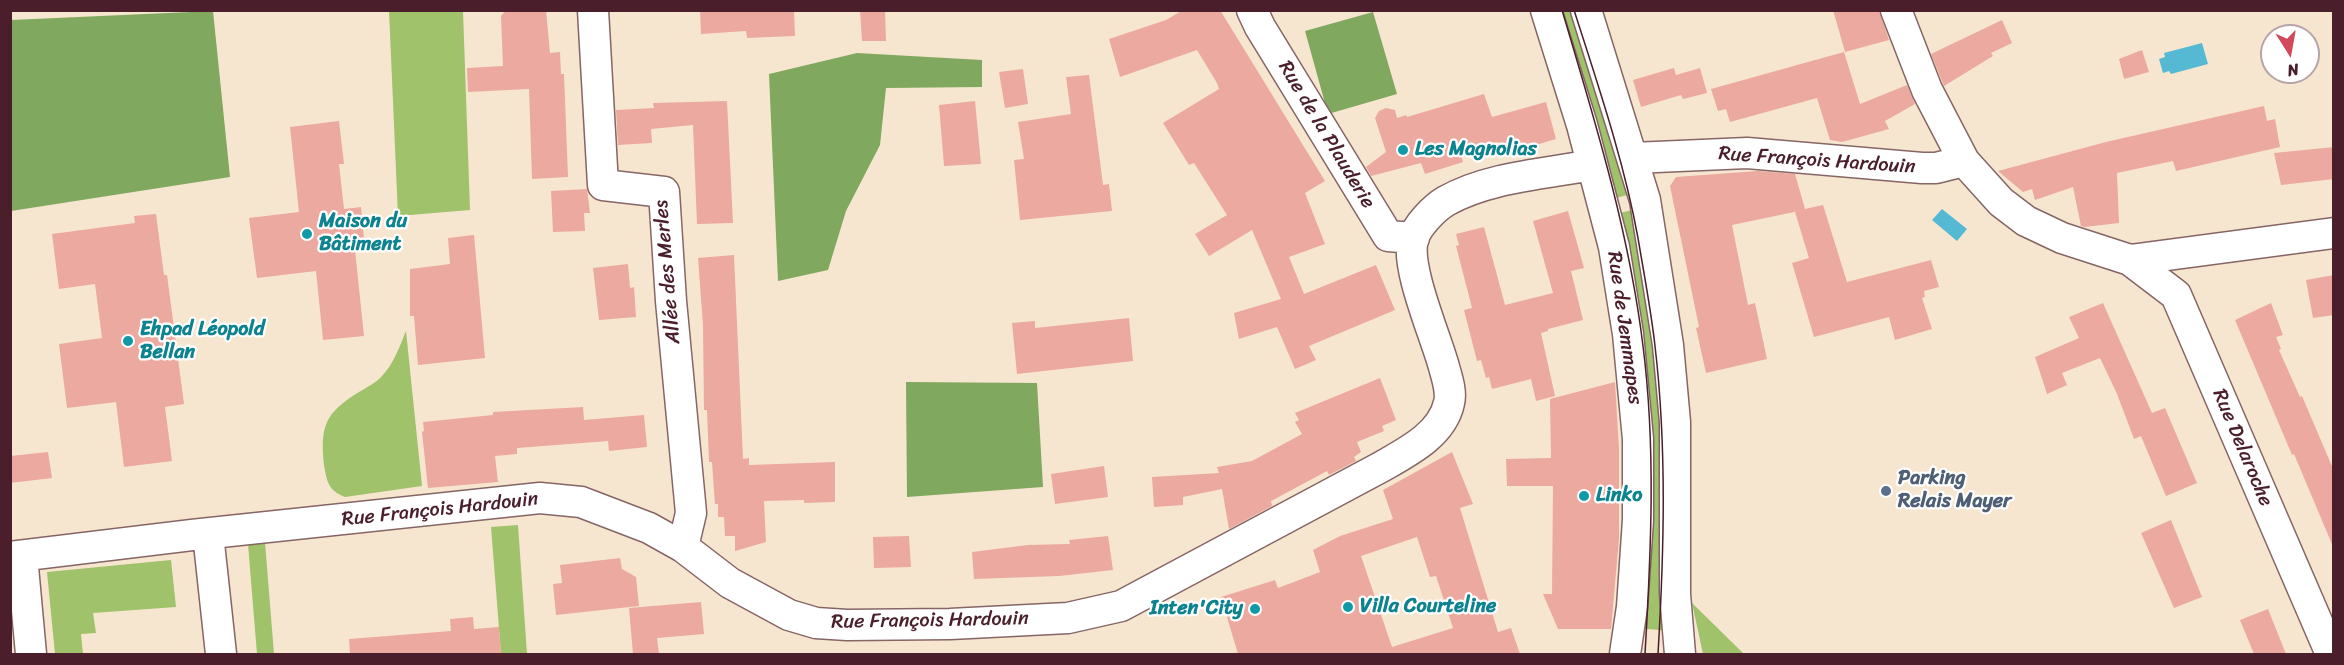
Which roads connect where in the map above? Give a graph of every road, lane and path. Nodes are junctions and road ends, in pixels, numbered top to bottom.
1 (593, 10) edge
2 (1252, 10) edge
3 (1546, 10) edge
4 (1587, 10) edge
5 (1896, 10) edge
6 (1633, 158) junction
7 (1964, 161) junction
8 (1592, 165) junction
9 (2334, 233) edge
10 (1401, 237) junction
11 (2130, 260) junction
12 (208, 534) junction
13 (683, 547) junction
14 (16, 556) edge
15 (31, 654) edge
16 (221, 654) edge
17 (1625, 654) edge
18 (1680, 654) edge
19 (2331, 654) edge

1 - 13 street, Allée des Merles
2 - 10 street, Rue de la Plauderie
3 - 8 street, Rue de Jemmapes
4 - 6 street, Rue de Jemmapes
5 - 7 street
6 - 7 street, Rue François Hardouin
6 - 18 street, Rue de Jemmapes
7 - 11 street
8 - 10 street
8 - 17 street, Rue de Jemmapes
9 - 11 street
10 - 13 street, Rue François Hardouin
11 - 19 street, Rue Delaroche
12 - 13 street, Rue François Hardouin
12 - 14 street, Rue François Hardouin
12 - 16 street
14 - 15 street

